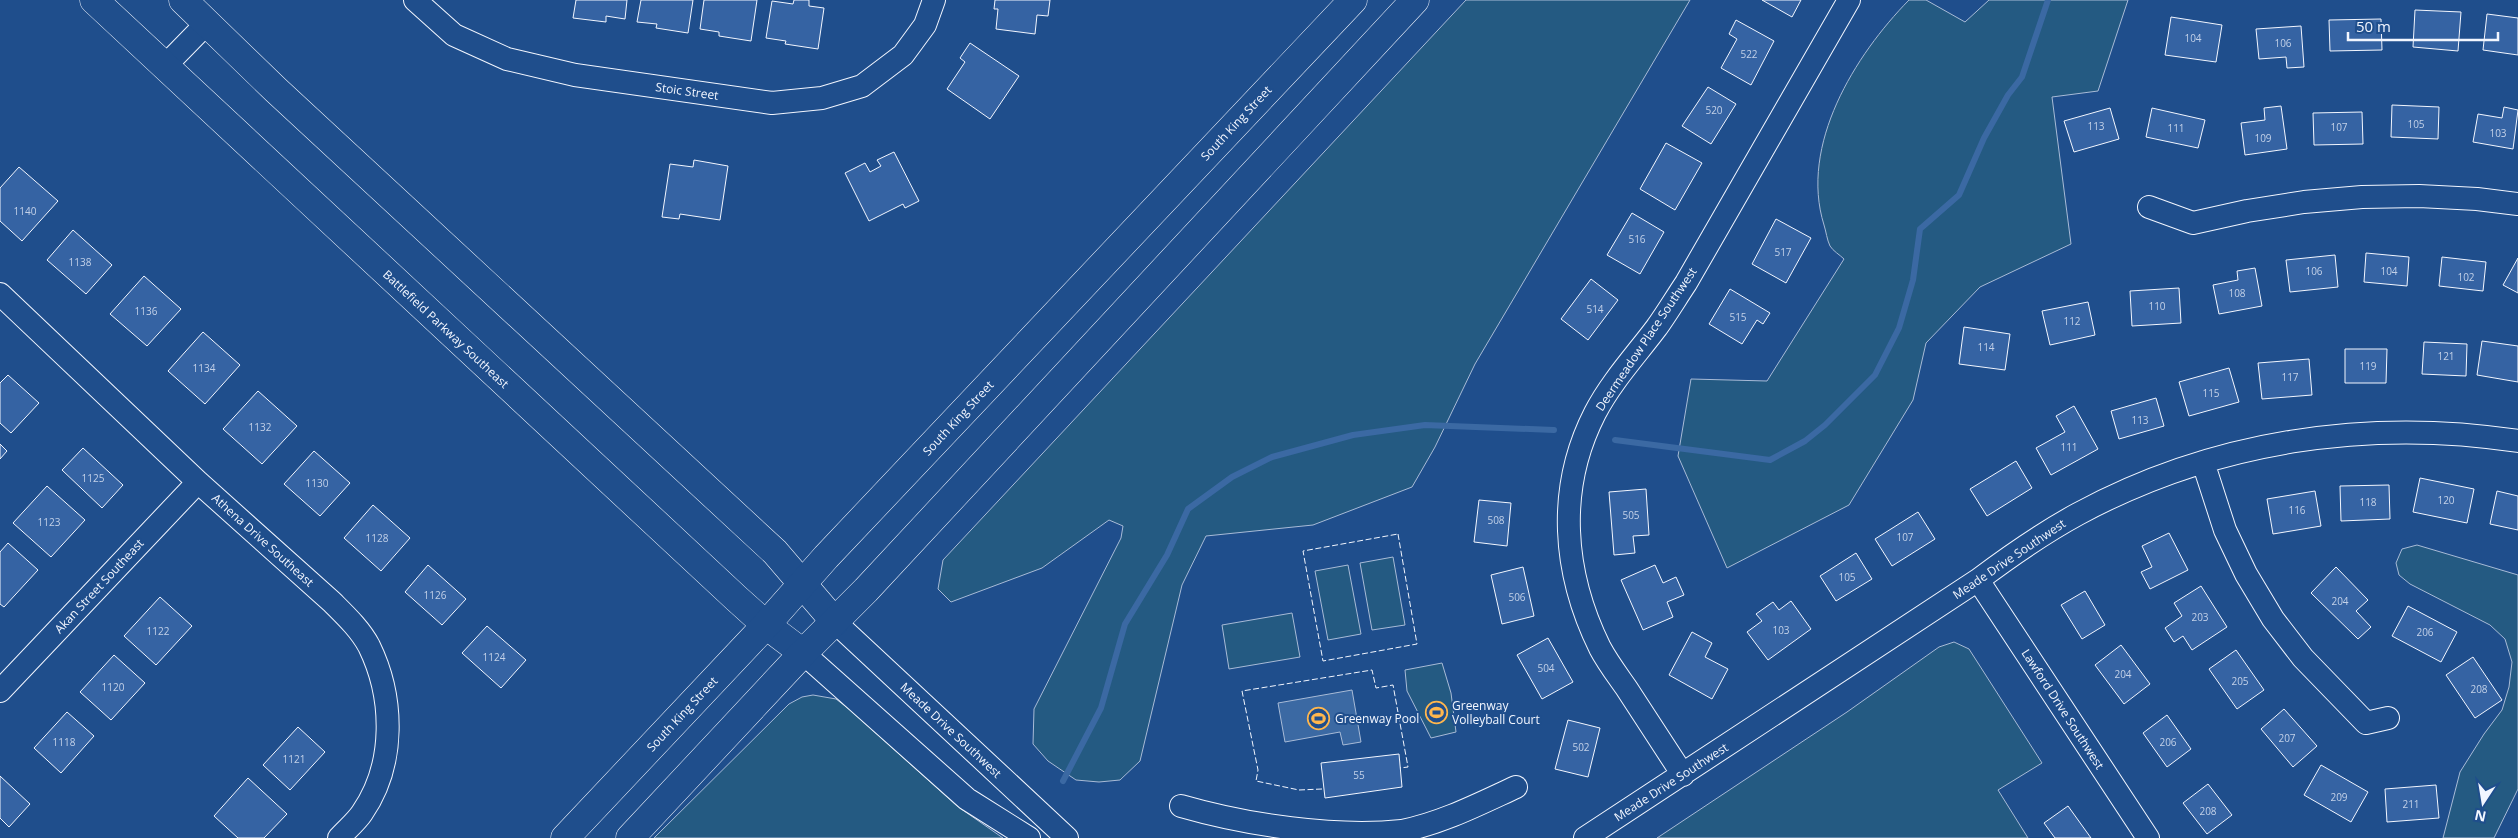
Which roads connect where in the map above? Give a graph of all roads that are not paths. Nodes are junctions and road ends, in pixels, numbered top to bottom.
1 (94, 0) edge
2 (183, 0) edge
3 (415, 0) edge
4 (934, 0) edge
5 (1353, 0) edge
6 (1415, 0) edge
7 (1849, 0) edge
8 (208, 23) junction
9 (165, 66) junction
10 (2518, 204) edge
11 (2149, 207) dead end
12 (3, 301) edge
13 (2518, 440) edge
14 (2203, 462) junction
15 (198, 482) junction
16 (1978, 580) junction
17 (802, 586) junction
18 (834, 622) junction
19 (766, 625) junction
20 (803, 653) junction
21 (0, 691) edge
22 (2388, 718) dead end
23 (1683, 775) junction
24 (1516, 787) dead end
25 (1181, 806) dead end
26 (1366, 837) edge
27 (339, 838) edge
28 (565, 838) edge
29 (630, 838) edge
30 (1029, 838) edge
31 (1067, 838) edge
32 (1585, 838) edge
33 (2148, 838) edge

1 - 9 main road, Battlefield Parkway Southeast
2 - 8 main road
3 - 4 street, Stoic Street
5 - 17 main road, South King Street
6 - 18 main road
7 - 23 street, Deermeadow Place Southwest
8 - 9 street
8 - 17 main road
9 - 19 main road, Battlefield Parkway Southeast
10 - 11 street
12 - 15 street, Athena Drive Southeast
13 - 14 street, Meade Drive Southwest
14 - 16 street, Meade Drive Southwest
14 - 22 street
15 - 21 street, Akan Street Southeast
15 - 27 street, Athena Drive Southeast
16 - 23 street, Meade Drive Southwest
16 - 33 street, Lawford Drive Southwest
17 - 18 main road
17 - 19 main road, South King Street
18 - 20 main road
18 - 31 street, Meade Drive Southwest
19 - 20 main road, Battlefield Parkway Southeast
19 - 28 main road, South King Street
20 - 29 main road
20 - 30 street
23 - 32 street, Meade Drive Southwest
24 - 26 street
25 - 26 street

